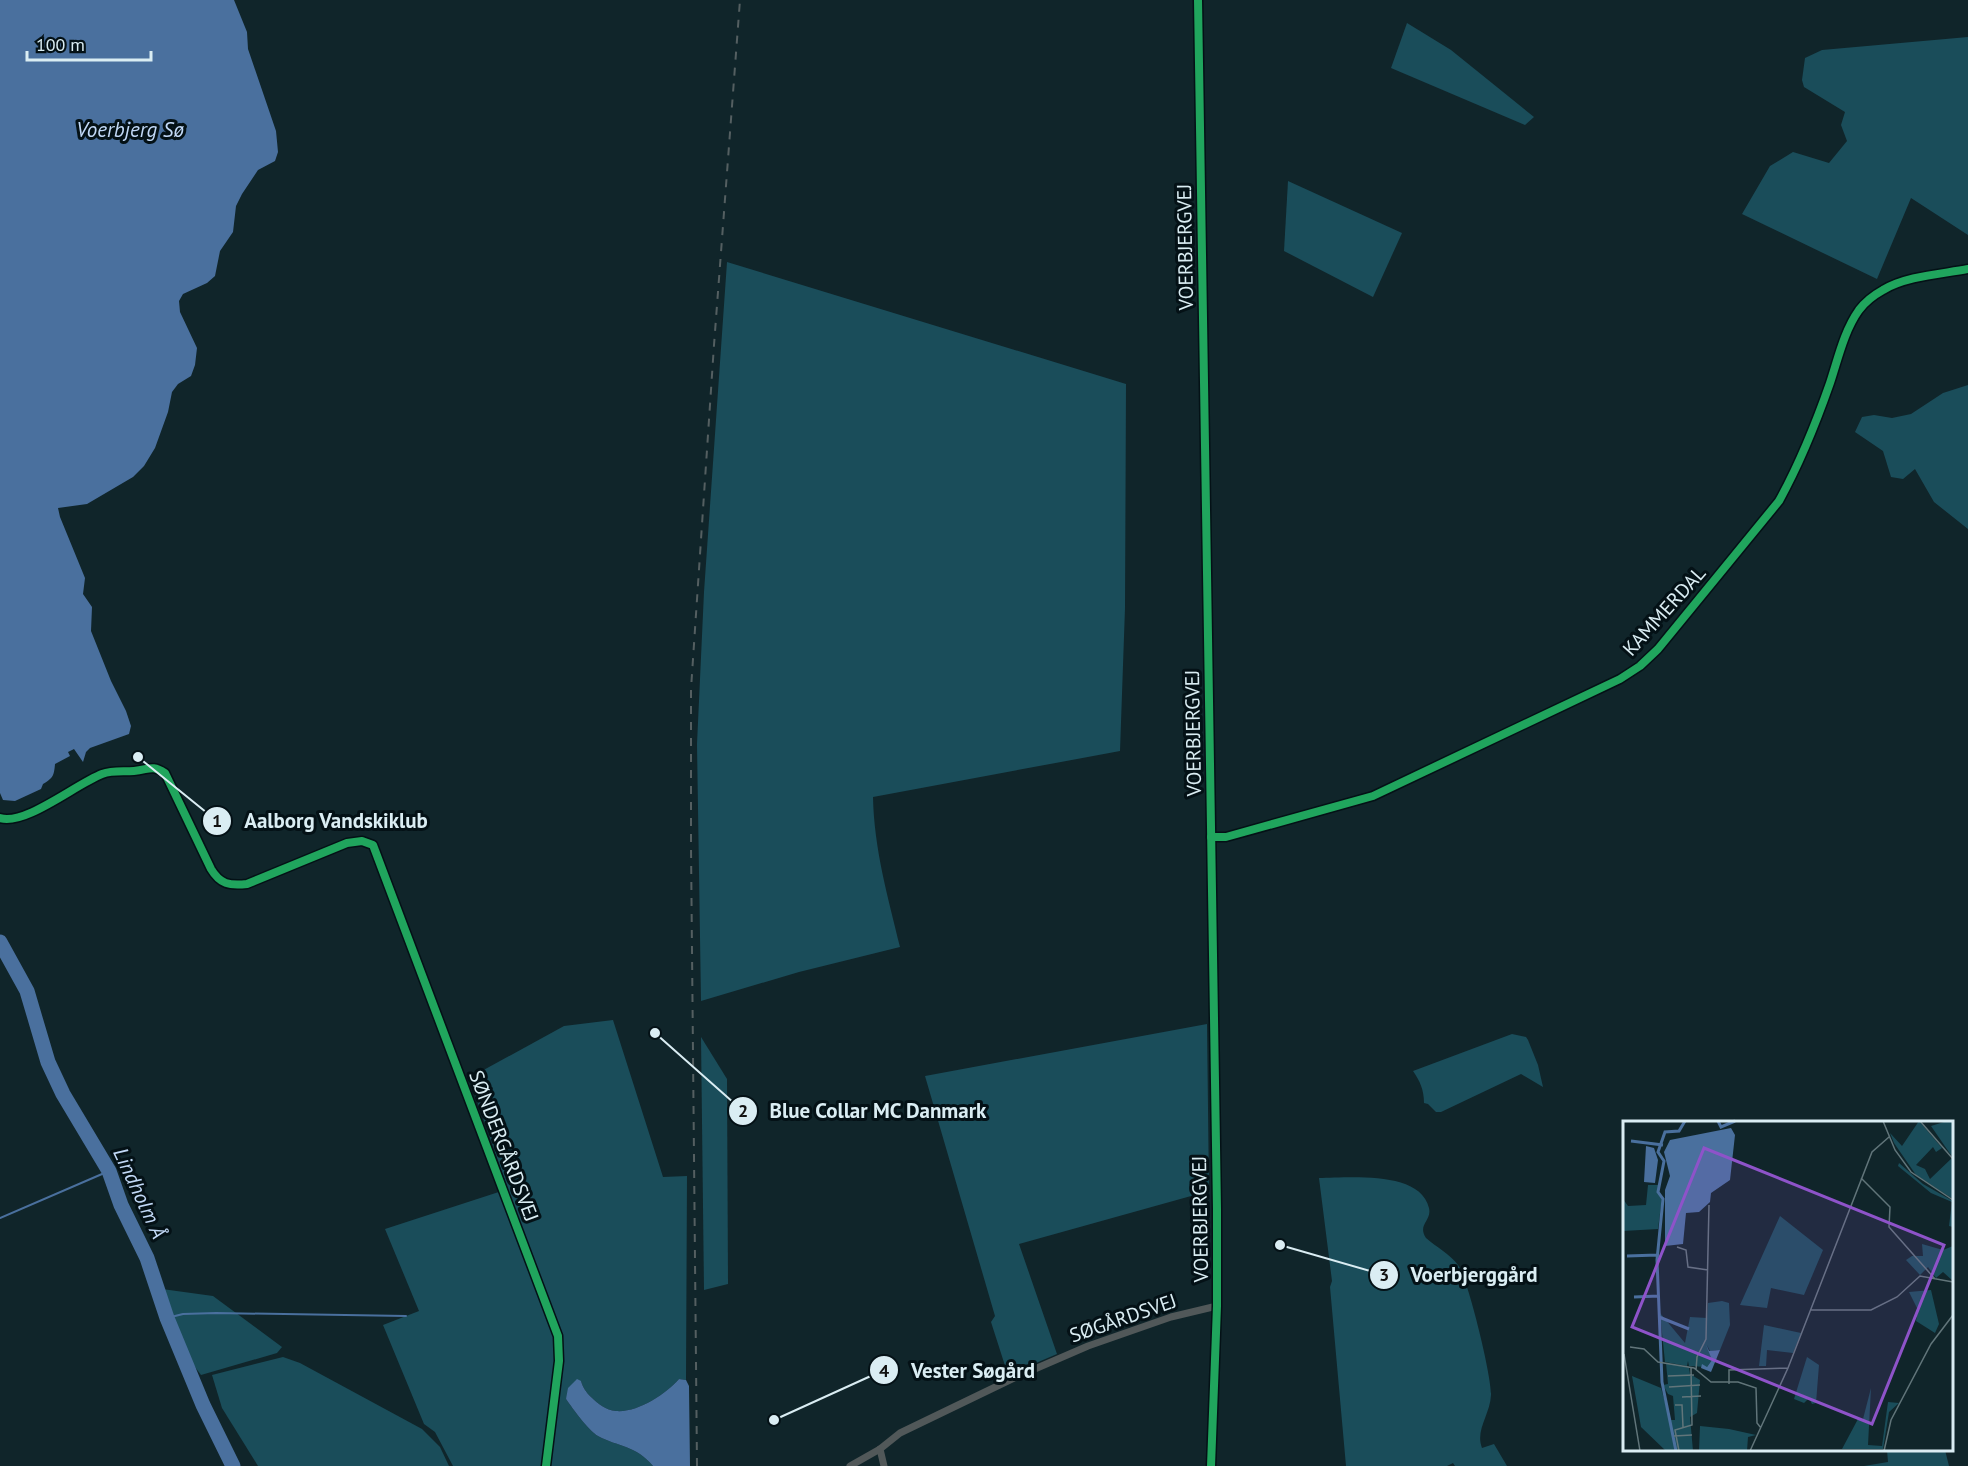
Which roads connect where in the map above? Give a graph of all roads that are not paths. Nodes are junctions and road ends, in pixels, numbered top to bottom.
1 (1198, 0) edge
2 (1968, 269) edge
3 (1211, 837) junction
4 (373, 845) dead end
5 (1217, 1306) junction
6 (880, 1449) junction
7 (546, 1466) edge
8 (850, 1466) edge
9 (884, 1466) edge
10 (1211, 1466) edge

1 - 3 street, VOERBJERGVEJ
2 - 3 street, KAMMERDAL
3 - 5 street, VOERBJERGVEJ
4 - 7 street, SØNDERGÅRDSVEJ
5 - 6 street, SØGÅRDSVEJ
5 - 10 street, VOERBJERGVEJ
6 - 8 street, SØGÅRDSVEJ
6 - 9 street

